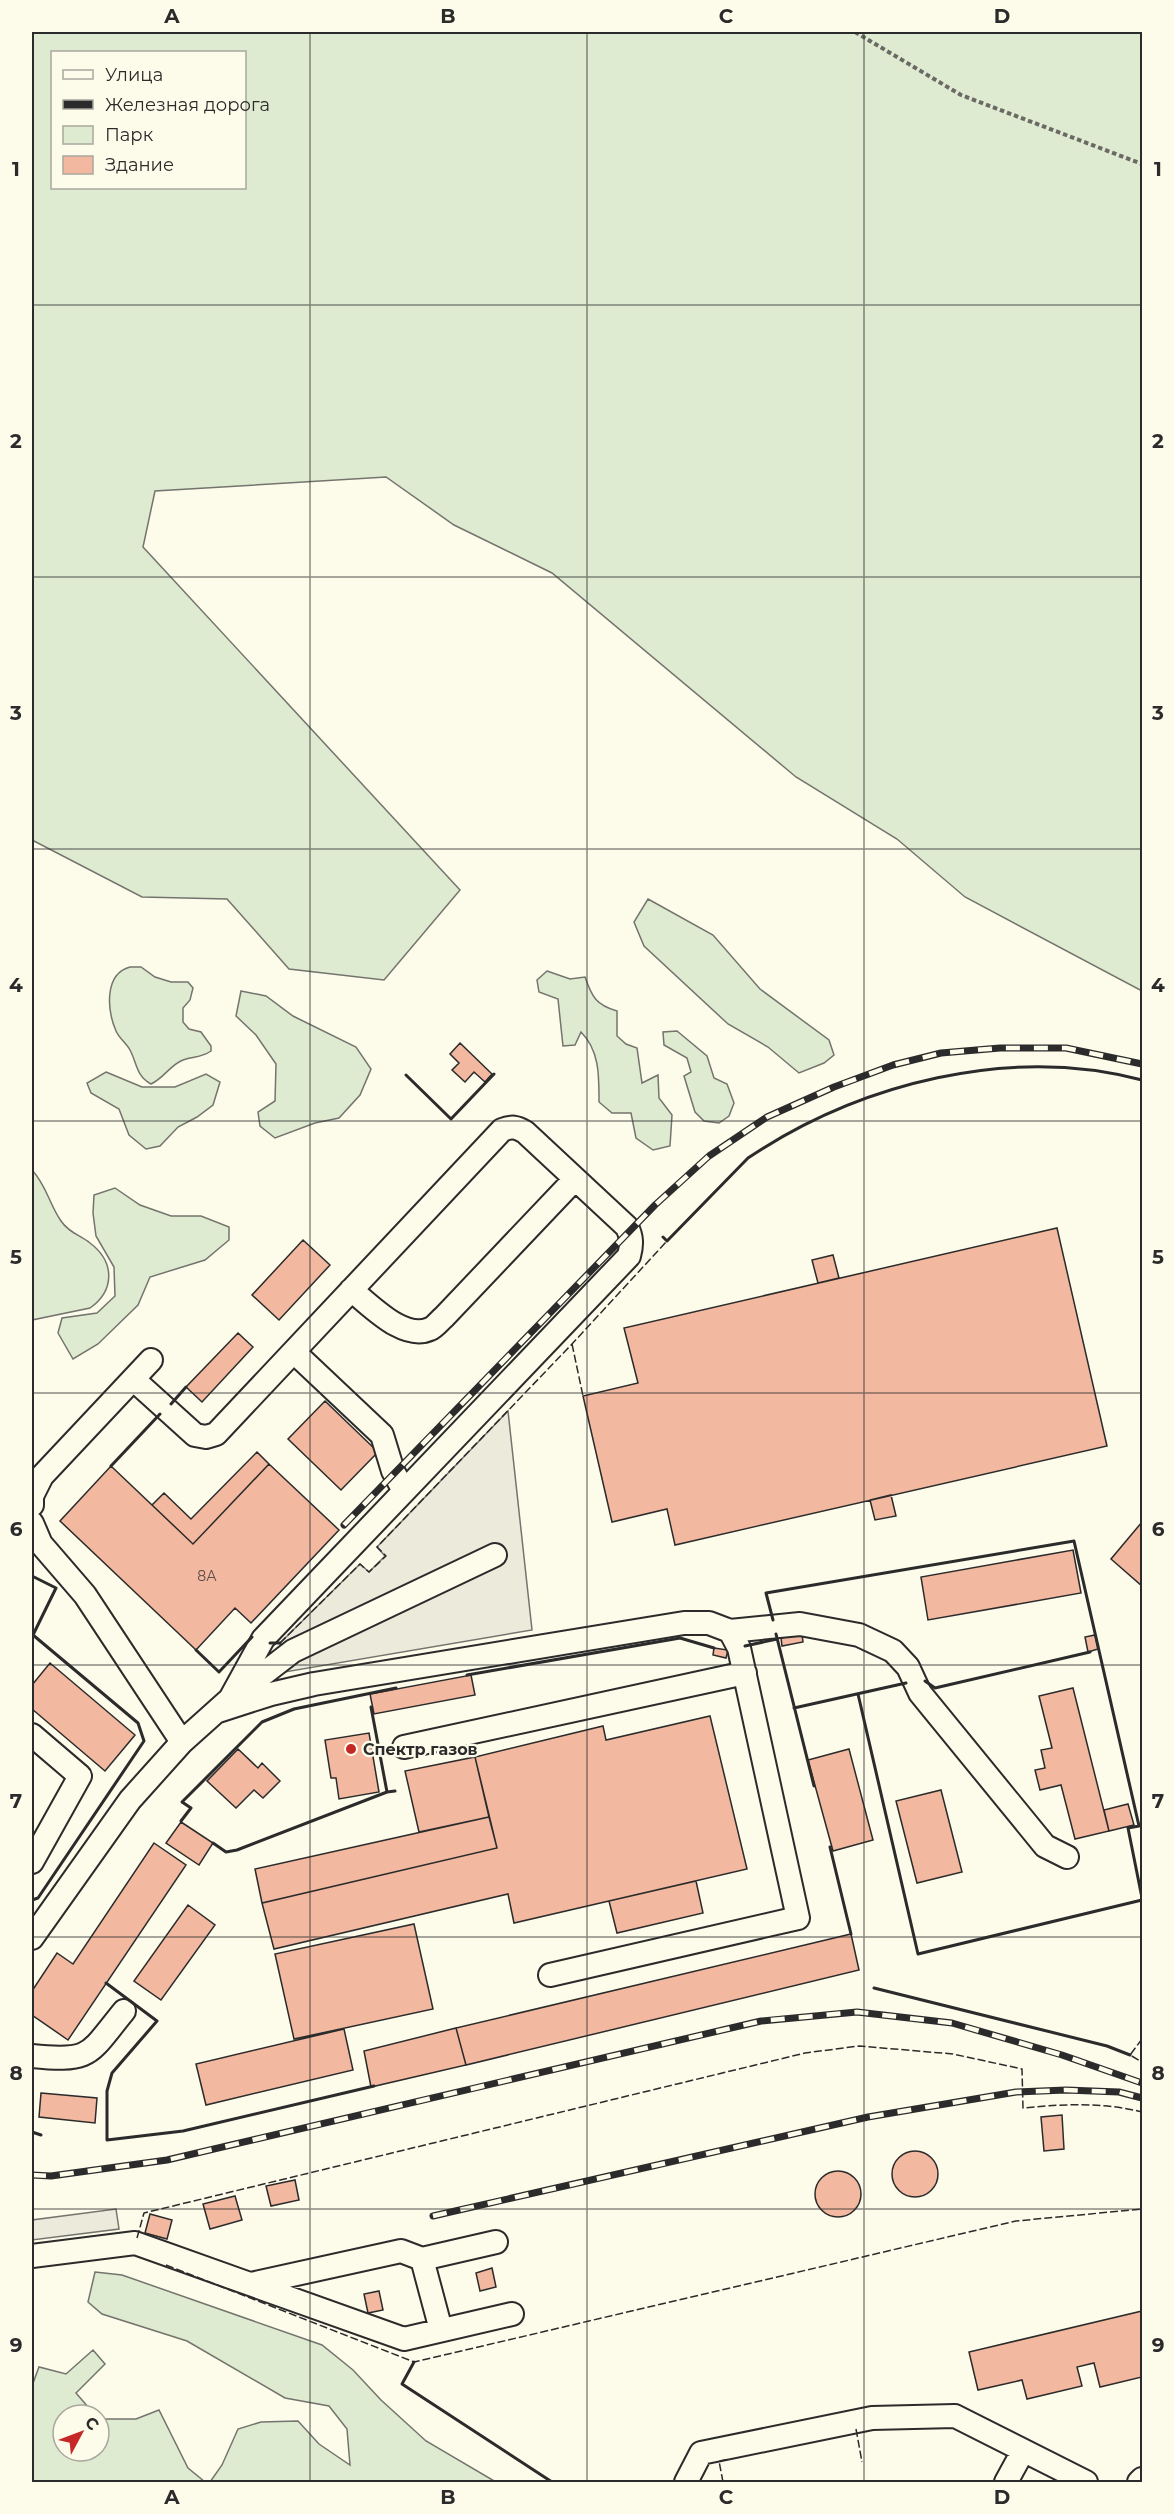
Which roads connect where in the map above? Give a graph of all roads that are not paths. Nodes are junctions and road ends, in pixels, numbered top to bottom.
1 (575, 1179) junction
2 (351, 1290) junction
3 (294, 1352) junction
4 (151, 1360) dead end
5 (133, 1379) junction
6 (404, 1491) junction
7 (32, 1505) edge
8 (32, 1523) edge
9 (495, 1555) dead end
10 (730, 1631) junction
11 (745, 1673) junction
12 (224, 1705) junction
13 (32, 1735) edge
14 (182, 1742) junction
15 (405, 1747) dead end
16 (1066, 1857) dead end
17 (32, 1862) edge
18 (32, 1928) edge
19 (550, 1975) dead end
20 (124, 2011) dead end
21 (32, 2056) edge
22 (496, 2241) dead end
23 (32, 2256) edge
24 (422, 2259) junction
25 (251, 2284) junction
26 (512, 2314) dead end
27 (441, 2330) junction
28 (1023, 2451) junction
29 (1143, 2479) edge
30 (686, 2482) edge
31 (1006, 2482) edge
32 (1086, 2482) edge
33 (1139, 2482) edge

1 - 2 lane
1 - 2 lane
1 - 6 lane
2 - 3 lane
3 - 5 lane
3 - 6 lane
4 - 5 lane
5 - 7 lane
6 - 12 lane
8 - 14 lane
9 - 12 lane
10 - 11 lane
10 - 12 lane
10 - 16 lane
11 - 15 lane
11 - 19 lane
12 - 14 lane
13 - 17 lane
14 - 18 lane
20 - 21 lane
22 - 24 lane
23 - 25 lane
24 - 25 lane
24 - 27 lane
25 - 27 lane
26 - 27 lane
28 - 30 lane
28 - 31 lane
28 - 32 lane
29 - 33 lane

